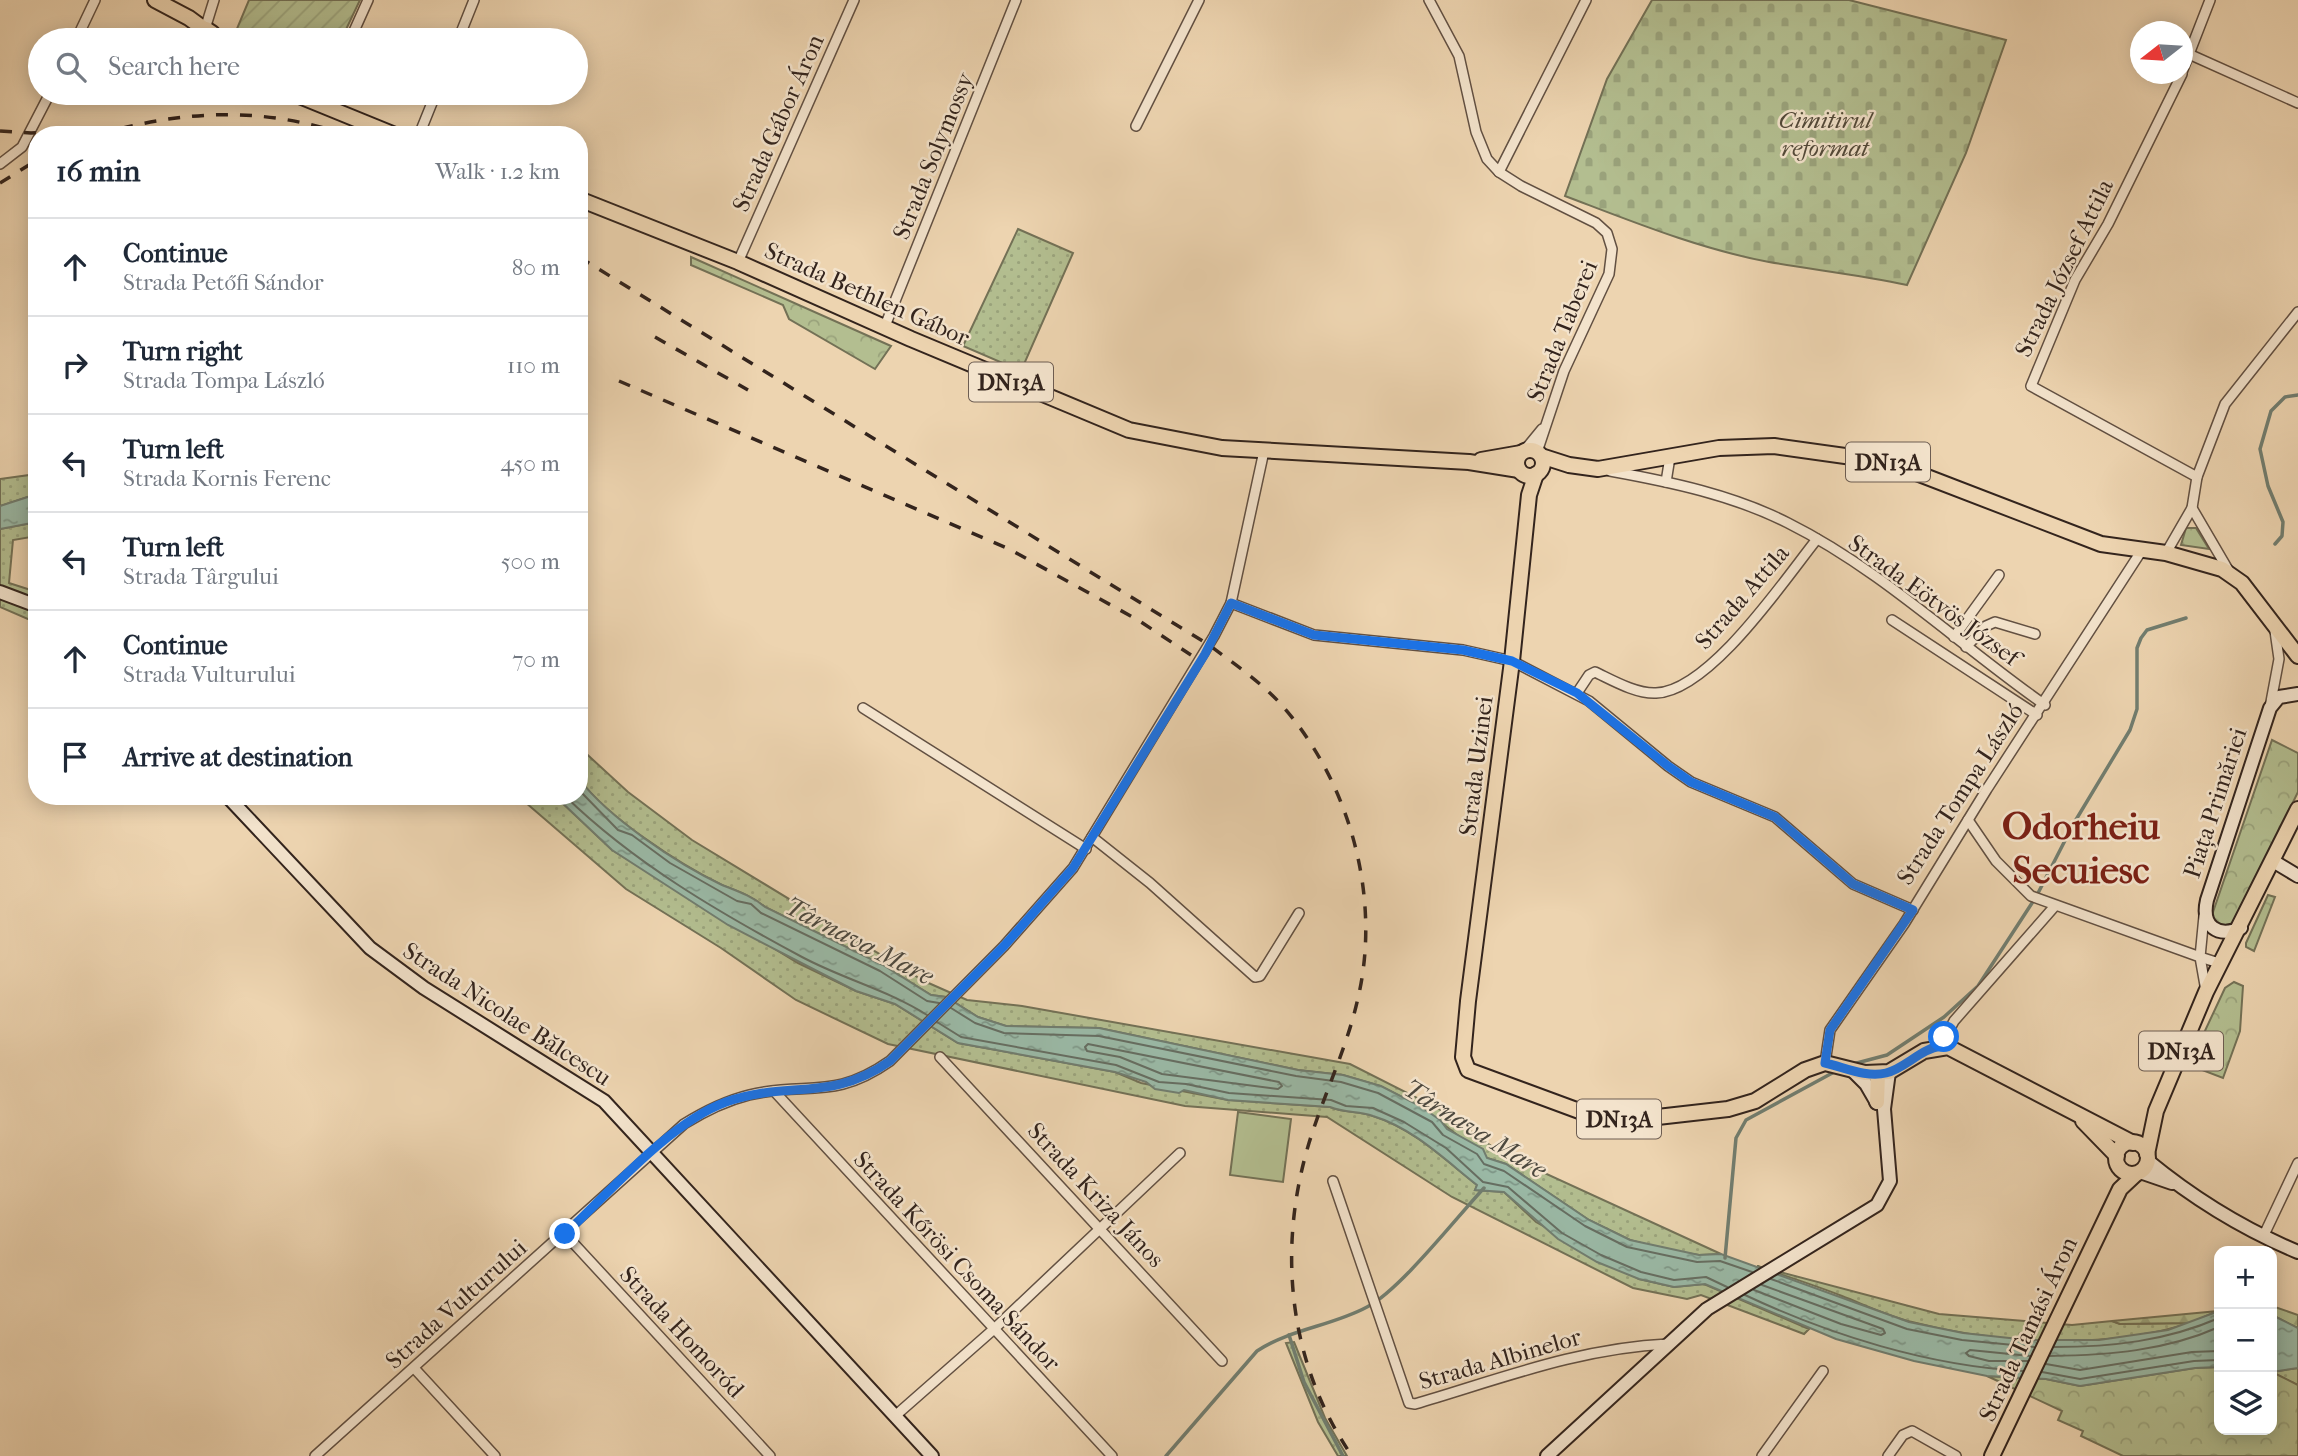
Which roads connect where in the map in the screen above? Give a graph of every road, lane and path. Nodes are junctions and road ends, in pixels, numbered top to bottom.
1 (95, 0) edge
2 (155, 0) edge
3 (368, 0) edge
4 (474, 0) edge
5 (853, 0) edge
6 (1016, 0) edge
7 (1199, 0) edge
8 (1429, 0) edge
9 (1586, 0) edge
10 (2210, 0) edge
11 (213, 4) edge
12 (82, 28) edge
13 (196, 28) edge
14 (208, 28) edge
15 (355, 28) edge
16 (463, 28) edge
17 (2193, 49) edge
18 (2193, 56) edge
19 (2177, 84) edge
20 (2298, 103) edge
21 (44, 105) edge
22 (334, 105) edge
23 (431, 105) edge
24 (33, 126) edge
25 (377, 126) edge
26 (423, 126) edge
27 (1136, 126) dead end
28 (28, 135) edge
29 (0, 164) edge
30 (1499, 172) junction
31 (588, 203) edge
32 (738, 262) junction
33 (2298, 312) edge
34 (885, 326) junction
35 (1264, 451) junction
36 (1670, 457) junction
37 (1533, 460) junction
38 (1469, 462) junction
39 (1598, 468) junction
40 (1519, 471) junction
41 (2197, 477) junction
42 (1666, 482) junction
43 (1529, 495) junction
44 (2192, 508) junction
45 (1816, 539) junction
46 (2142, 550) junction
47 (2166, 554) junction
48 (2231, 574) junction
49 (1999, 575) dead end
50 (0, 592) edge
51 (28, 603) edge
52 (1231, 603) junction
53 (1892, 620) dead end
54 (2271, 620) junction
55 (2035, 634) dead end
56 (1954, 637) junction
57 (1966, 648) junction
58 (2298, 656) edge
59 (1512, 661) junction
60 (1577, 693) junction
61 (2298, 694) edge
62 (2045, 705) junction
63 (863, 708) dead end
64 (2270, 708) junction
65 (2038, 715) junction
66 (235, 805) edge
67 (2298, 809) edge
68 (1968, 820) junction
69 (1092, 837) junction
70 (1086, 849) junction
71 (2273, 861) junction
72 (2298, 876) edge
73 (2054, 907) junction
74 (1913, 910) junction
75 (2205, 912) junction
76 (1299, 913) dead end
77 (2241, 928) junction
78 (2200, 957) junction
79 (2222, 964) junction
80 (2206, 992) junction
81 (1941, 1046) junction
82 (940, 1057) dead end
83 (1841, 1067) junction
84 (1883, 1073) junction
85 (774, 1091) junction
86 (1877, 1102) junction
87 (2156, 1111) junction
88 (2075, 1112) junction
89 (1885, 1123) junction
90 (2134, 1143) junction
91 (653, 1152) junction
92 (1180, 1153) dead end
93 (2117, 1159) junction
94 (2298, 1163) edge
95 (2143, 1165) junction
96 (1333, 1181) dead end
97 (2104, 1222) junction
98 (1101, 1228) junction
99 (565, 1234) junction
100 (2263, 1237) junction
101 (2298, 1252) edge
102 (994, 1329) junction
103 (1668, 1344) junction
104 (1222, 1361) dead end
105 (414, 1368) junction
106 (1823, 1371) dead end
107 (895, 1416) junction
108 (315, 1456) edge
109 (495, 1456) edge
110 (770, 1456) edge
111 (932, 1456) edge
112 (1112, 1456) edge
113 (1548, 1456) edge
114 (1762, 1456) edge
115 (1888, 1456) edge
116 (1956, 1456) edge
117 (1992, 1456) edge

1 - 12 street
2 - 13 main road
3 - 15 street
4 - 16 street
5 - 32 street, Strada Gábor Áron
6 - 34 street, Strada Solymossy
7 - 27 street
8 - 30 street, Strada Taberei
9 - 30 street
10 - 17 street, Strada József Attila
11 - 14 street
18 - 20 street
19 - 41 street, Strada József Attila
21 - 24 street
22 - 25 main road
23 - 26 street
28 - 29 street
30 - 37 street, Strada Taberei
31 - 32 main road, Strada Bethlen Gábor / DN13A
32 - 34 main road, Strada Bethlen Gábor / DN13A
33 - 41 street
34 - 35 main road, Strada Bethlen Gábor / DN13A
35 - 38 main road, Strada Bethlen Gábor / DN13A
35 - 52 street, Strada Vulturului
36 - 39 main road, DN13A
36 - 42 street
36 - 46 main road, DN13A
37 - 38 main road, DN13A
37 - 39 main road, DN13A
37 - 40 main road, DN13A
37 - 43 main road, DN13A
38 - 40 main road, DN13A
39 - 42 street, Strada Eötvös József
40 - 43 main road, DN13A
41 - 44 street
42 - 45 street, Strada Eötvös József
43 - 59 main road, Strada Uzinei / DN13A
44 - 47 street
44 - 48 street
45 - 56 street, Strada Eötvös József
45 - 60 street, Strada Attila
46 - 47 main road, DN13A
46 - 62 street, Strada Tompa László
47 - 48 main road, DN13A
48 - 54 main road, Piața Primăriei
49 - 56 street
50 - 51 main road
52 - 59 street
52 - 69 street, Strada Vulturului
53 - 65 street
54 - 58 main road, Piața Primăriei
54 - 64 street, Piața Primăriei
55 - 57 street
56 - 57 street, Strada Eötvös József
57 - 62 street, Strada Eötvös József
59 - 60 street
59 - 83 main road, Strada Uzinei / DN13A
60 - 74 street
61 - 64 main road, Piața Primăriei
62 - 65 street, Strada Tompa László
63 - 70 street
64 - 75 main road, Piața Primăriei
65 - 68 street, Strada Tompa László
66 - 91 main road, Strada Nicolae Bălcescu
67 - 71 main road, DN13A
68 - 73 street
68 - 74 street, Strada Tompa László
69 - 70 street, Strada Vulturului
69 - 76 street
70 - 85 street, Strada Vulturului
71 - 72 main road
71 - 77 main road, DN13A
73 - 78 street
73 - 81 street
74 - 83 street, Strada Tompa László
75 - 77 main road, Piața Primăriei
75 - 78 street, Piața Primăriei
77 - 79 main road, DN13A
78 - 79 street
78 - 80 street, Piața Primăriei
79 - 80 main road, DN13A
80 - 87 main road, Strada Tamási Áron / DN13A
81 - 84 main road
81 - 88 main road
82 - 98 street, Strada Kriza János
83 - 84 main road
83 - 86 main road
84 - 86 main road
84 - 89 main road
85 - 91 street, Strada Vulturului
85 - 102 street, Strada Kőrösi Csoma Sándor
86 - 89 main road
87 - 90 main road, Strada Tamási Áron / DN13A
87 - 95 main road, Strada Tamási Áron / DN13A
88 - 90 main road
88 - 93 main road
89 - 103 main road
90 - 93 main road, DN13A
90 - 95 main road
91 - 99 street, Strada Vulturului
91 - 107 main road, Strada Nicolae Bălcescu
92 - 98 street
93 - 95 main road
93 - 97 main road, Strada Tamási Áron / DN13A
94 - 100 street
95 - 97 main road, Strada Tamási Áron / DN13A
95 - 100 main road
96 - 103 street, Strada Albinelor
97 - 117 main road, Strada Tamási Áron / DN13A
98 - 102 street
98 - 104 street, Strada Kriza János
99 - 105 street, Strada Vulturului
99 - 110 street, Strada Homoród
100 - 101 main road
102 - 107 street
102 - 112 street, Strada Kőrösi Csoma Sándor
103 - 113 main road
105 - 108 street, Strada Vulturului
105 - 109 street
106 - 114 street
107 - 111 main road, Strada Nicolae Bălcescu
115 - 116 street

